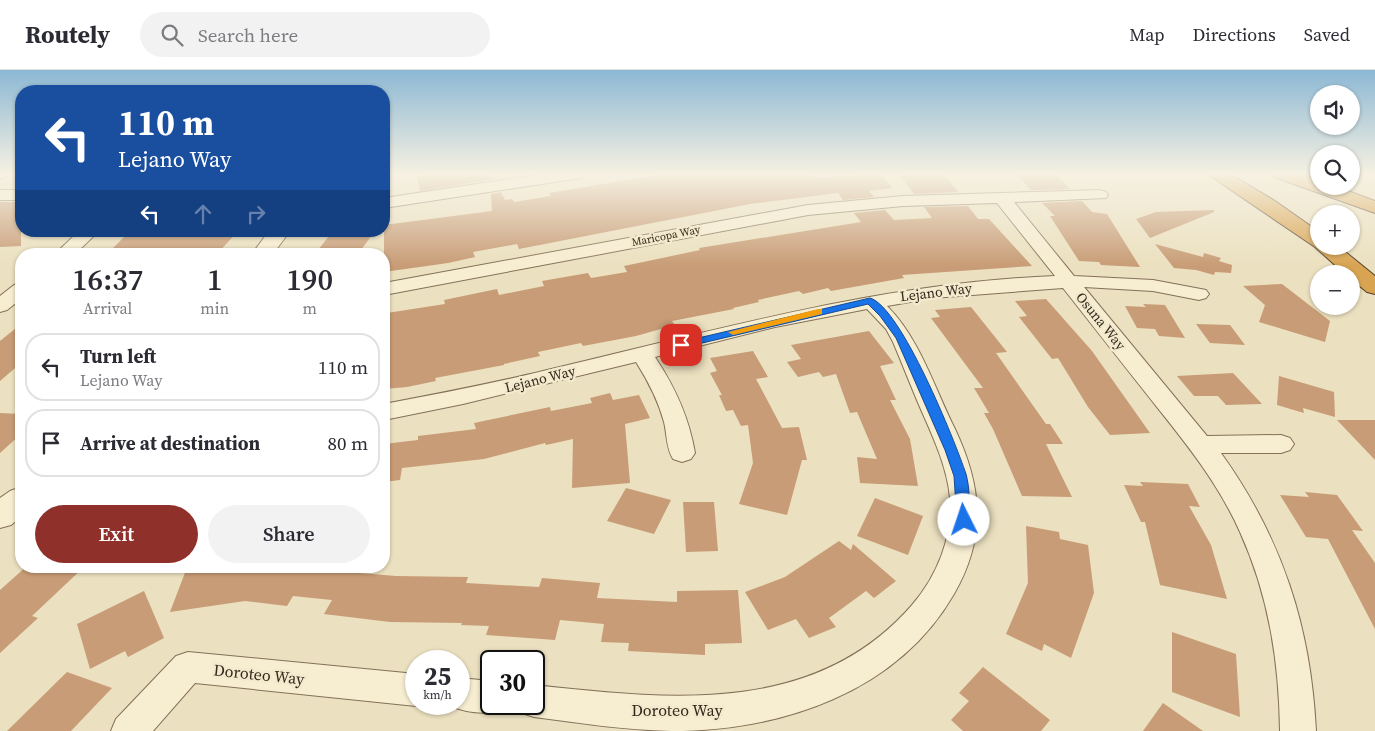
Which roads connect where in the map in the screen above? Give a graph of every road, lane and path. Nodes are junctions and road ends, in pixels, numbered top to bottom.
1 (866, 204) edge
2 (1006, 204) edge
3 (1265, 204) edge
4 (1310, 236) edge
5 (83, 237) edge
6 (275, 237) edge
7 (71, 248) edge
8 (267, 248) edge
9 (1335, 255) edge
10 (1069, 282) junction
11 (1375, 287) edge
12 (390, 288) edge
13 (15, 294) edge
14 (1199, 294) dead end
15 (870, 301) junction
16 (0, 306) edge
17 (642, 354) junction
18 (390, 411) edge
19 (1281, 444) dead end
20 (1200, 446) junction
21 (682, 453) dead end
22 (15, 504) edge
23 (0, 516) edge
24 (405, 689) edge
25 (545, 702) edge
26 (129, 731) edge
27 (1298, 731) edge

1 - 12 street, Maricopa Way
2 - 10 street, Osuna Way
3 - 4 highway
5 - 7 street
6 - 8 street
9 - 11 highway
10 - 14 street, Lejano Way
10 - 15 street, Lejano Way
10 - 20 street, Osuna Way
13 - 16 street
15 - 17 street, Lejano Way
15 - 25 street, Doroteo Way
17 - 18 street, Lejano Way
17 - 21 street
19 - 20 street
20 - 27 street, Osuna Way
22 - 23 street
24 - 26 street, Doroteo Way

